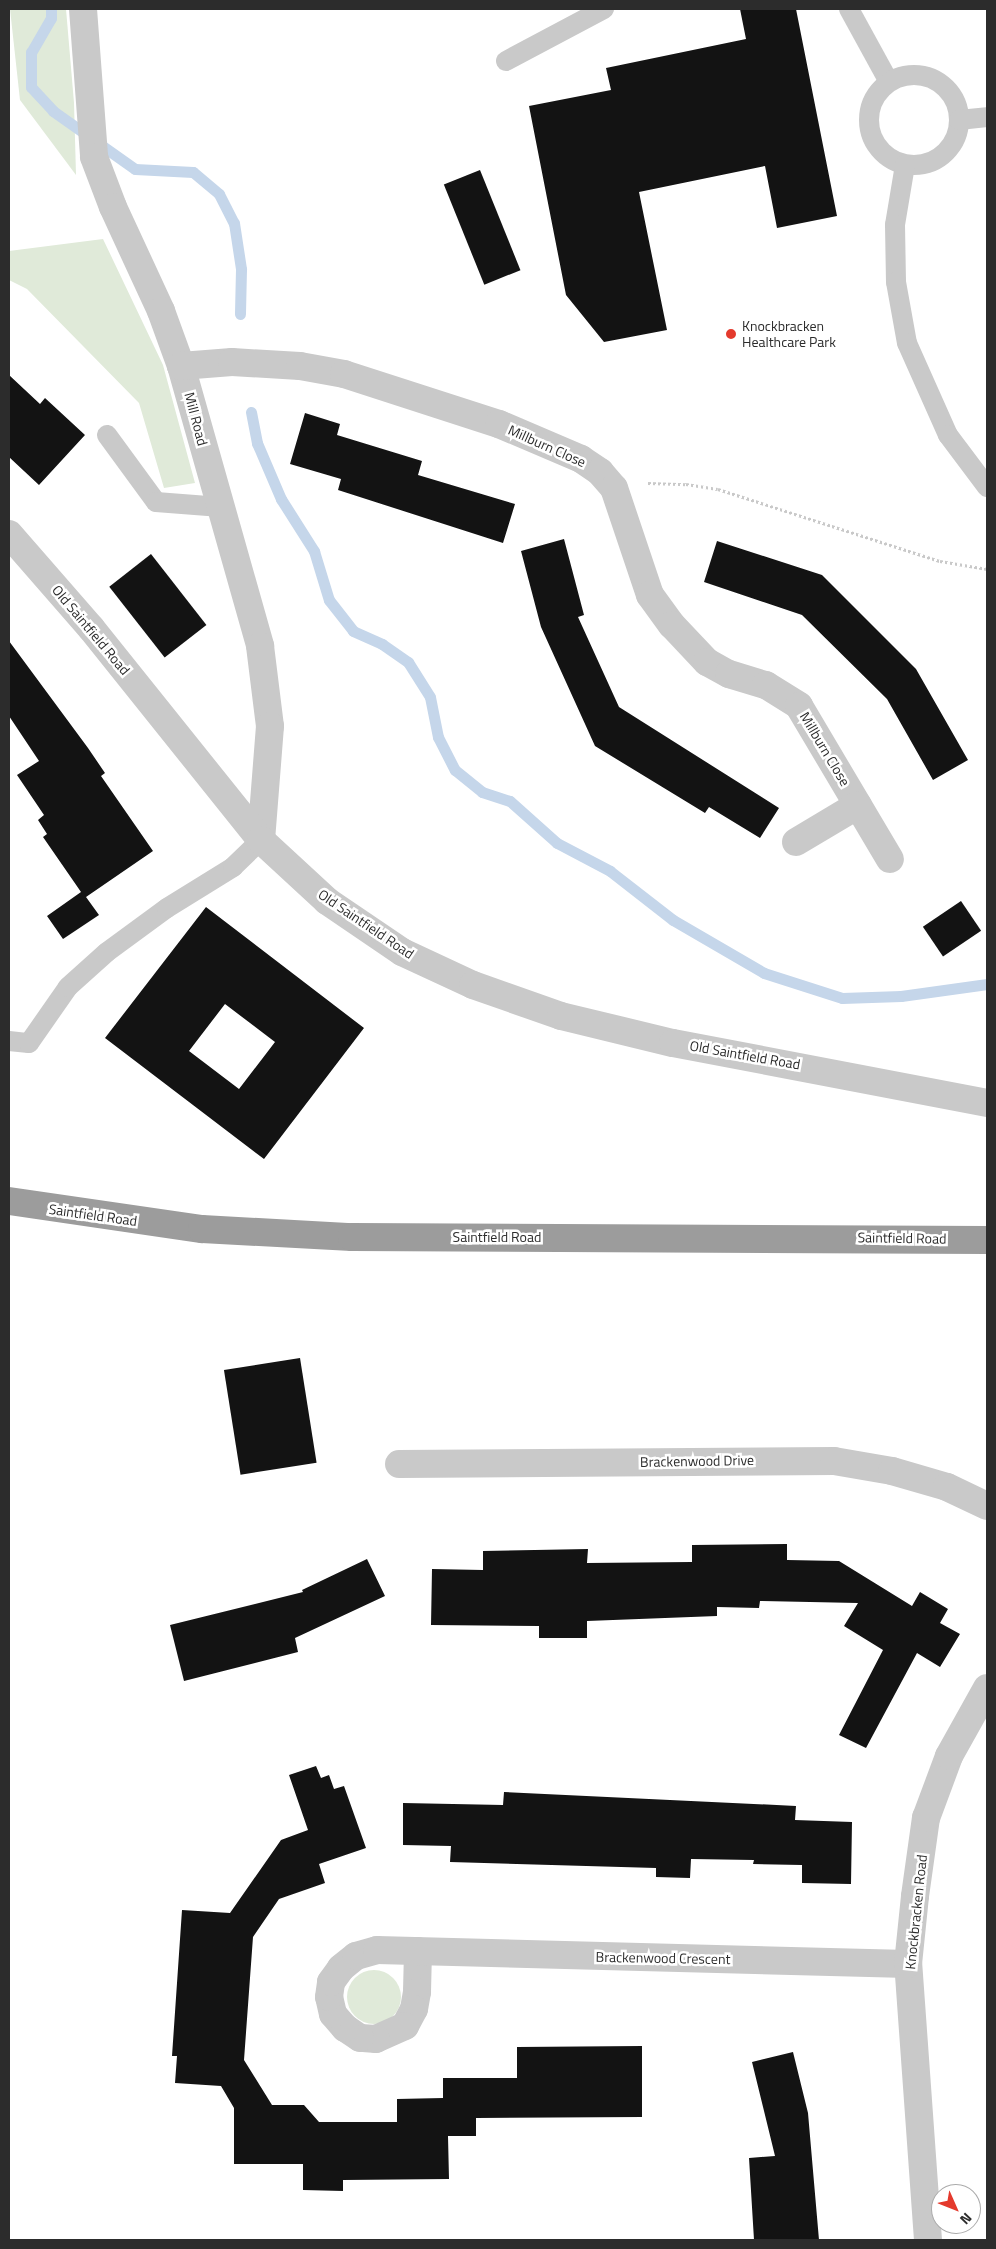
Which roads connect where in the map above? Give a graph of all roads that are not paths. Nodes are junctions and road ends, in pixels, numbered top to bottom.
1 (83, 9) edge
2 (604, 9) edge
3 (849, 9) edge
4 (506, 61) dead end
5 (889, 82) junction
6 (987, 117) edge
7 (959, 120) junction
8 (905, 165) junction
9 (181, 366) junction
10 (107, 435) dead end
11 (987, 487) edge
12 (221, 507) junction
13 (9, 536) edge
14 (858, 804) junction
15 (261, 840) junction
16 (796, 842) dead end
17 (890, 859) dead end
18 (9, 1042) edge
19 (987, 1103) edge
20 (9, 1201) edge
21 (987, 1240) edge
22 (399, 1464) dead end
23 (987, 1506) edge
24 (987, 1688) edge
25 (418, 1951) dead end
26 (908, 1964) junction
27 (928, 2240) edge

1 - 9 street, Mill Road
2 - 4 lane
3 - 5 lane
5 - 7 lane
5 - 8 lane
6 - 7 lane
7 - 8 lane
8 - 11 lane
9 - 12 street, Mill Road
9 - 14 street, Millburn Close
10 - 12 lane
12 - 15 street, Mill Road
13 - 15 street, Old Saintfield Road
14 - 16 street
14 - 17 street, Millburn Close
15 - 18 lane
15 - 19 street, Old Saintfield Road
20 - 21 highway, Saintfield Road
22 - 23 street, Brackenwood Drive
24 - 26 street, Knockbracken Road
25 - 26 street, Brackenwood Crescent
26 - 27 street, Knockbracken Road

